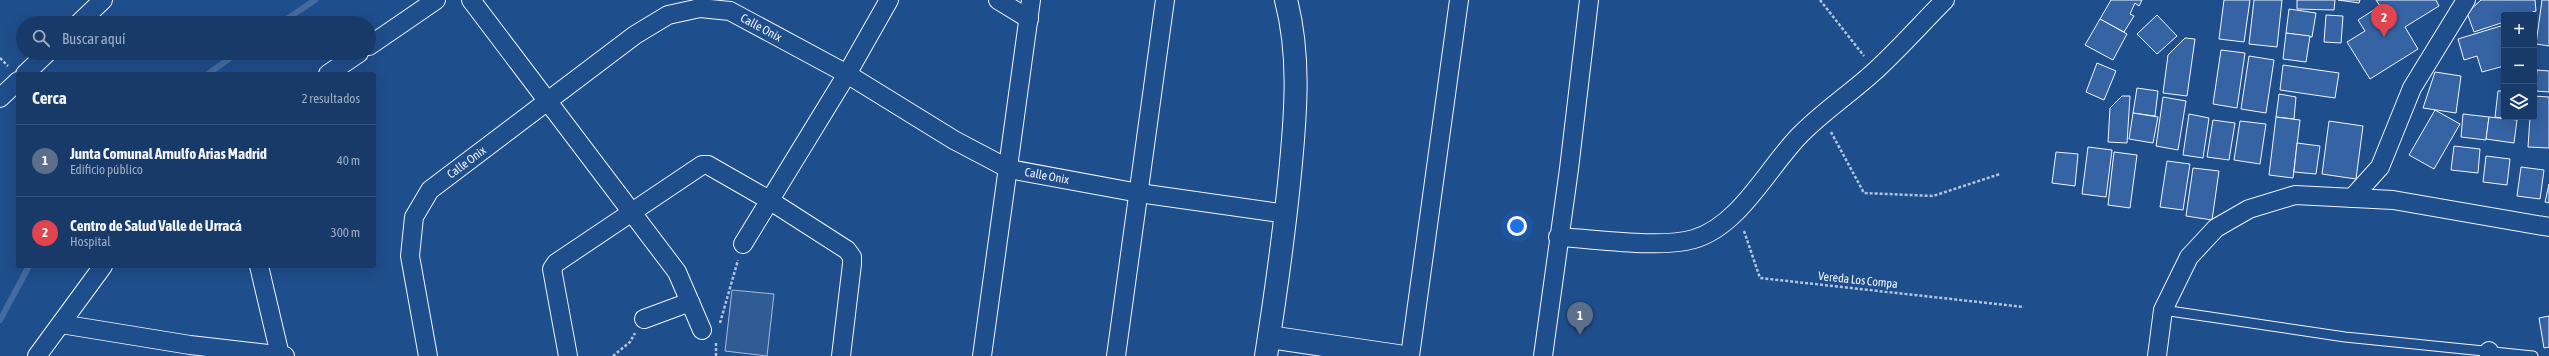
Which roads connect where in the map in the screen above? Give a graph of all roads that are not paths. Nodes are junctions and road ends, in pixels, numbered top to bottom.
1 (103, 0) edge
2 (436, 0) edge
3 (471, 0) edge
4 (889, 0) edge
5 (998, 0) edge
6 (1031, 0) edge
7 (1165, 0) edge
8 (1286, 0) edge
9 (1459, 0) edge
10 (1589, 0) edge
11 (1945, 0) edge
12 (2466, 0) edge
13 (86, 16) edge
14 (1029, 19) junction
15 (376, 41) edge
16 (40, 60) edge
17 (348, 60) edge
18 (28, 72) edge
19 (331, 72) edge
20 (847, 74) junction
21 (16, 83) edge
22 (0, 98) edge
23 (546, 100) junction
24 (1009, 170) junction
25 (1139, 193) junction
26 (2352, 198) junction
27 (769, 200) junction
28 (630, 212) junction
29 (1287, 214) junction
30 (2549, 227) edge
31 (1558, 237) junction
32 (743, 244) road end
33 (102, 268) edge
34 (260, 268) edge
35 (690, 302) junction
36 (2163, 310) junction
37 (644, 320) road end
38 (61, 324) junction
39 (710, 331) road end
40 (1268, 347) edge
41 (189, 351) edge
42 (2489, 354) edge
43 (37, 356) edge
44 (283, 356) edge
45 (428, 356) edge
46 (568, 356) edge
47 (841, 356) edge
48 (982, 356) edge
49 (1116, 356) edge
50 (1398, 356) edge
51 (1410, 356) edge
52 (1543, 356) edge
53 (2157, 356) edge
54 (2533, 356) edge

1 - 13 street
2 - 15 street
3 - 23 street
4 - 20 street
5 - 14 street
6 - 14 street
7 - 25 street
8 - 29 street
9 - 51 street
10 - 31 street
11 - 31 street
12 - 26 street
14 - 24 street
16 - 18 street
17 - 19 street
20 - 23 street, Calle Onix
20 - 24 street, Calle Onix
20 - 27 street
21 - 22 street
23 - 28 street
23 - 45 street, Calle Onix
24 - 25 street, Calle Onix
24 - 48 street
25 - 29 street, Calle Onix
25 - 49 street
26 - 30 street
26 - 36 street
27 - 28 street
27 - 32 street
27 - 47 street
28 - 35 street
28 - 46 street
29 - 40 street
31 - 52 street
33 - 38 street
34 - 44 street
35 - 37 street
35 - 39 street
36 - 42 lane
36 - 53 street
38 - 41 street
38 - 43 street
40 - 50 street
41 - 44 street
42 - 54 lane

